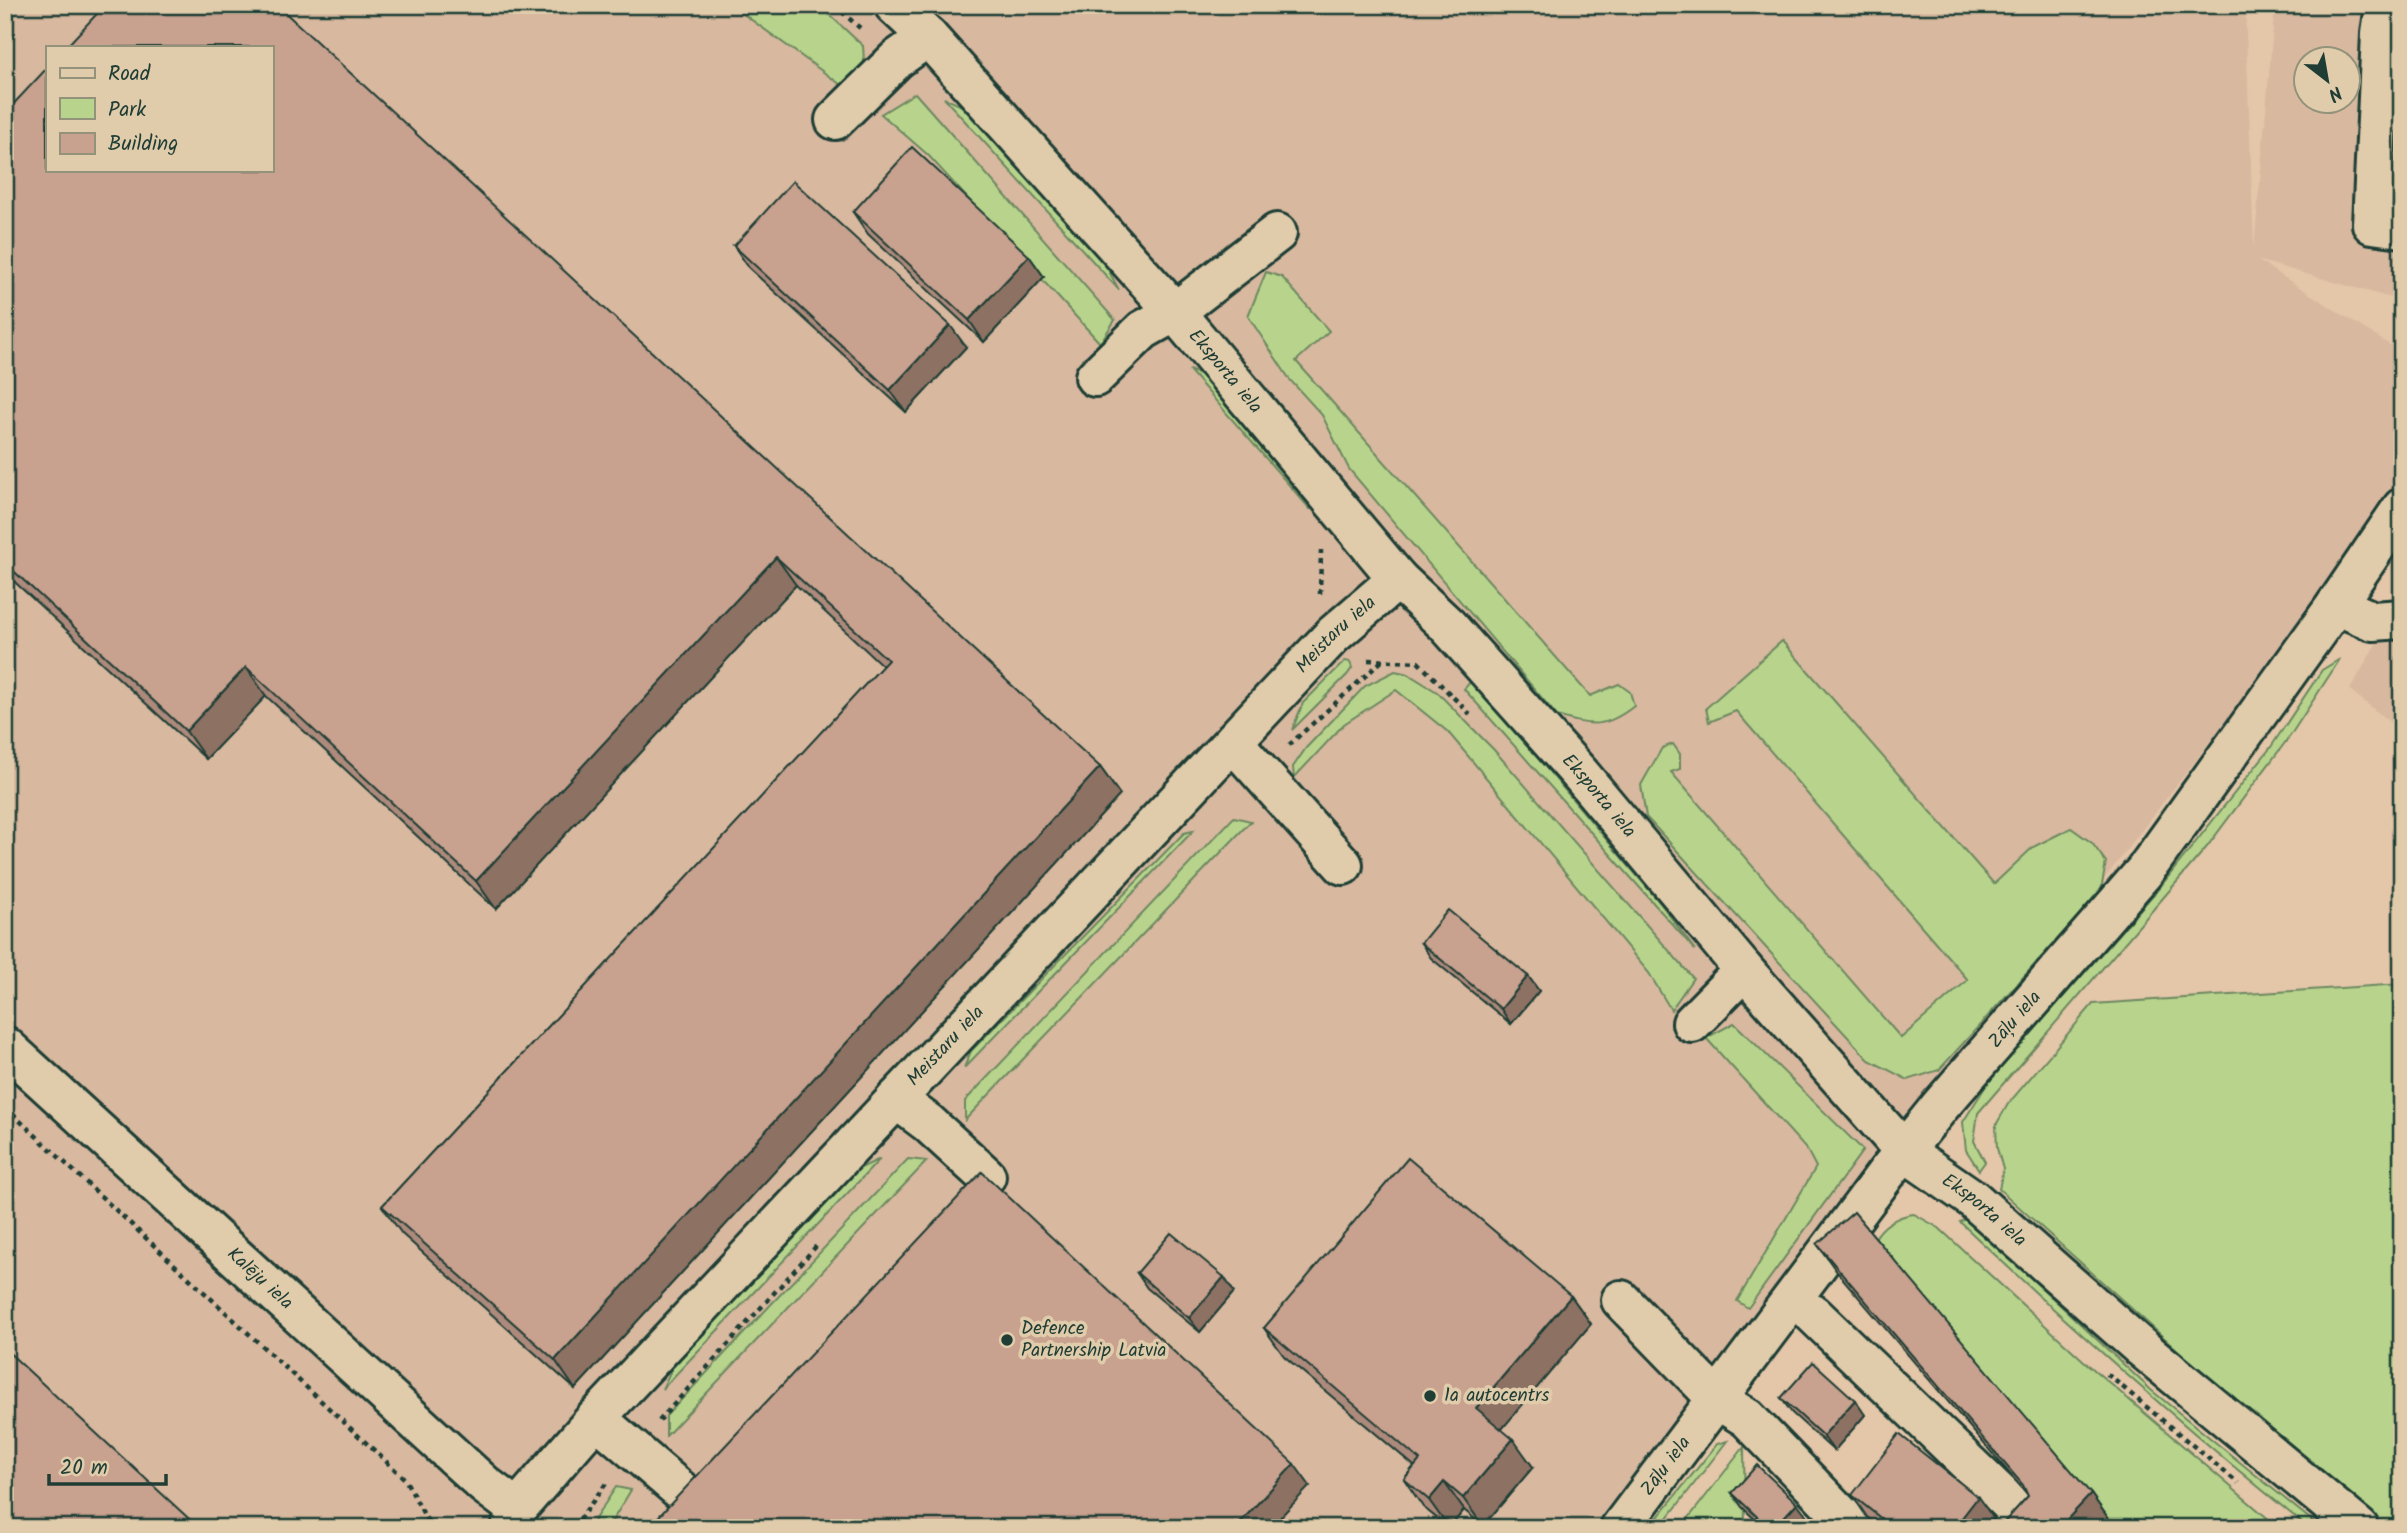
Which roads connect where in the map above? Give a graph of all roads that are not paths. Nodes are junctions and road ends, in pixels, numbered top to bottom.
1 (894, 5) edge
2 (2385, 5) edge
3 (928, 37) junction
4 (835, 120) dead end
5 (2402, 228) edge
6 (1277, 233) dead end
7 (1175, 312) junction
8 (1095, 377) dead end
9 (2402, 508) edge
10 (1398, 579) junction
11 (2336, 605) junction
12 (2402, 619) edge
13 (1233, 743) junction
14 (1343, 864) dead end
15 (1744, 970) junction
16 (1692, 1023) dead end
17 (5, 1045) edge
18 (897, 1100) junction
19 (1905, 1152) junction
20 (986, 1176) edge
21 (1621, 1300) dead end
22 (1813, 1314) dead end
23 (1718, 1400) junction
24 (596, 1418) junction
25 (686, 1495) edge
26 (514, 1518) edge
27 (1620, 1528) edge
28 (1854, 1528) edge
29 (2011, 1528) edge
30 (2359, 1528) edge

1 - 3 street, Eksporta iela
2 - 5 street
3 - 4 street
3 - 7 street, Eksporta iela
6 - 7 street
7 - 8 street
7 - 10 street, Eksporta iela
9 - 11 street, Zāļu iela
10 - 13 street, Meistaru iela
10 - 15 street, Eksporta iela
11 - 12 street
11 - 19 street, Zāļu iela
13 - 14 street
13 - 18 street, Meistaru iela
15 - 16 street
15 - 19 street, Eksporta iela
17 - 26 street, Kalēju iela
18 - 20 street
18 - 24 street, Meistaru iela
19 - 23 street, Zāļu iela
19 - 30 street, Eksporta iela
21 - 23 street
22 - 29 street
23 - 27 street, Zāļu iela
23 - 28 street
24 - 25 street
24 - 26 street, Meistaru iela

